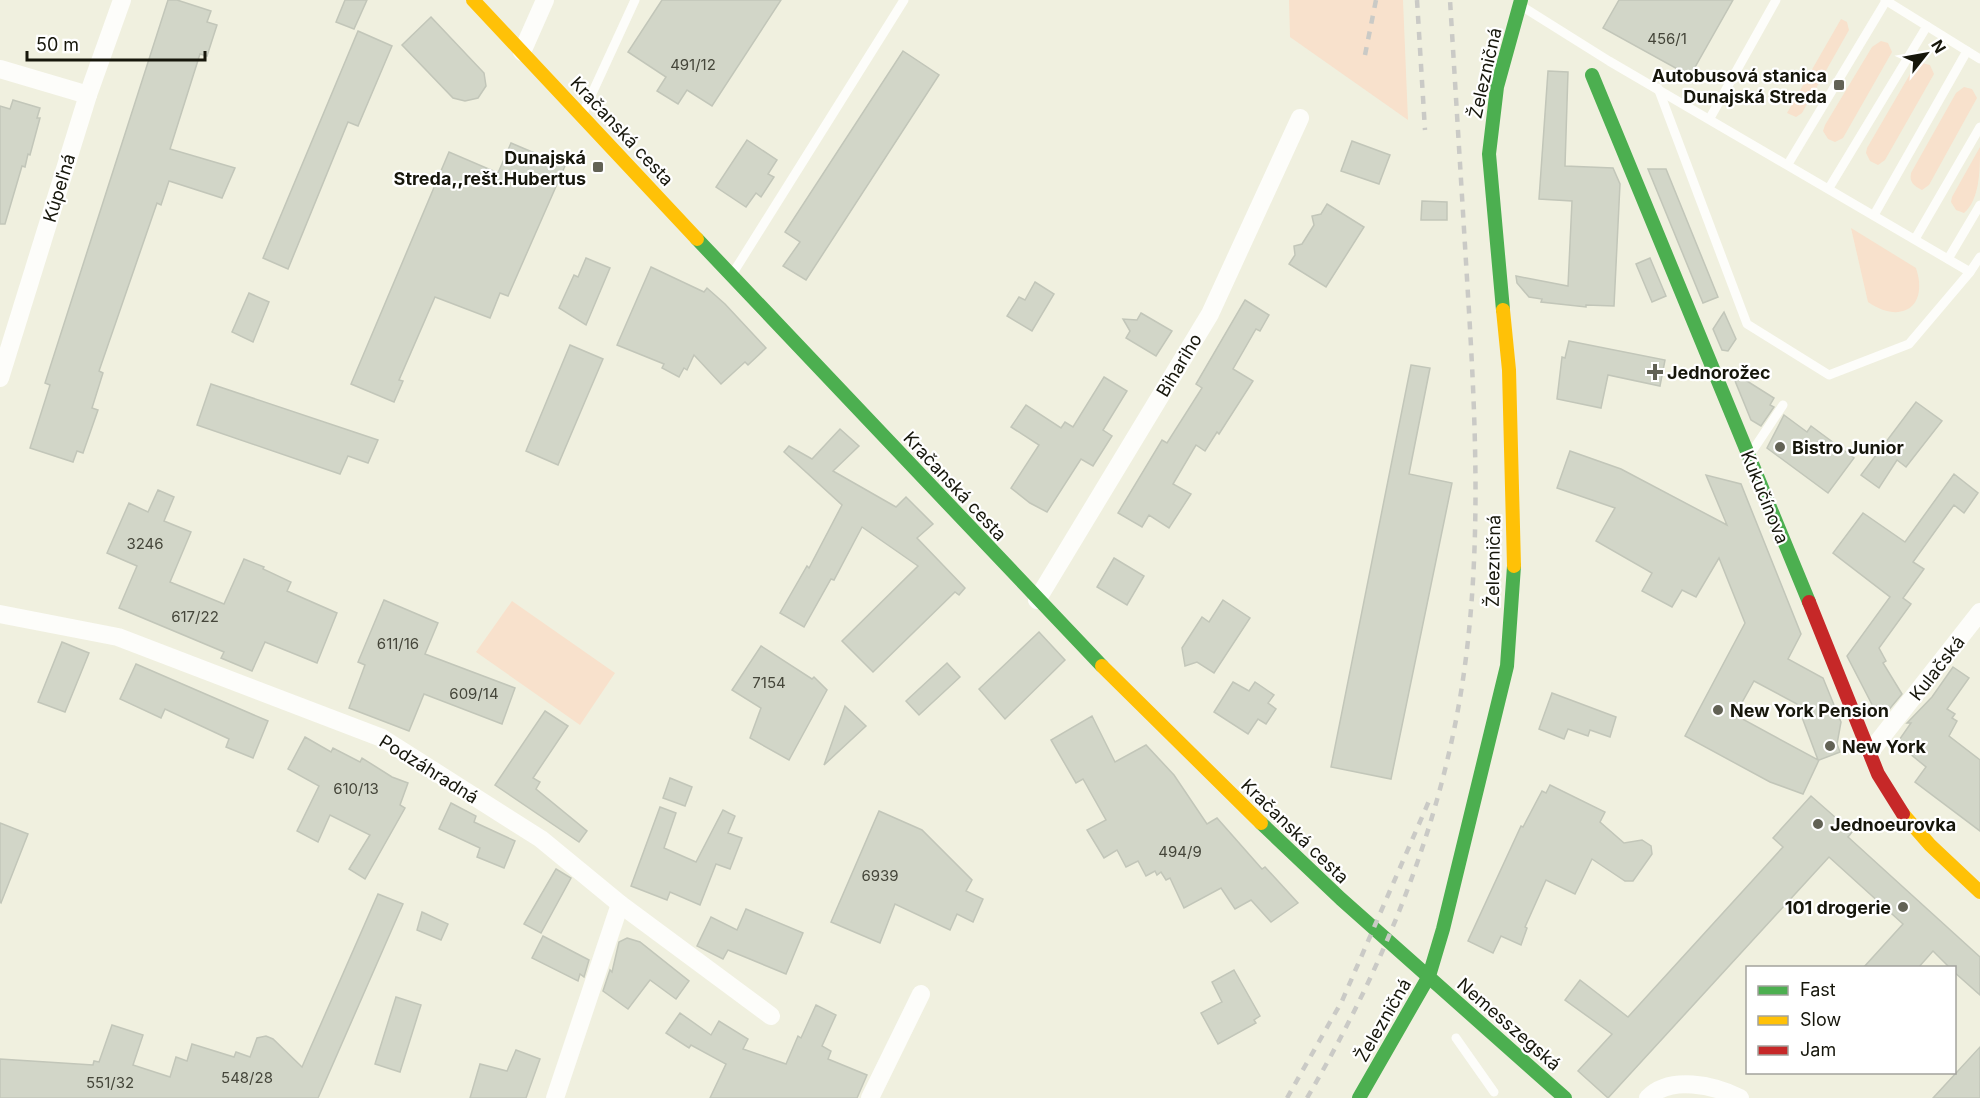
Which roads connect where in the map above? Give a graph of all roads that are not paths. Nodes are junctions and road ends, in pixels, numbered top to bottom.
1 (122, 0) edge
2 (473, 0) edge
3 (545, 0) edge
4 (635, 0) edge
5 (904, 0) edge
6 (1776, 0) edge
7 (1885, 0) edge
8 (1520, 2) edge
9 (1927, 26) junction
10 (1967, 51) junction
11 (522, 52) junction
12 (1980, 59) edge
13 (0, 69) edge
14 (1592, 75) dead end
15 (1658, 88) junction
16 (88, 95) junction
17 (582, 116) junction
18 (1300, 118) dead end
19 (1710, 118) junction
20 (1980, 127) edge
21 (1788, 164) junction
22 (1829, 188) junction
23 (1980, 205) edge
24 (1874, 215) junction
25 (1914, 239) junction
26 (1980, 257) edge
27 (1948, 259) junction
28 (1970, 272) junction
29 (732, 275) junction
30 (0, 378) edge
31 (1783, 405) dead end
32 (1749, 457) junction
33 (1037, 600) junction
34 (1980, 612) edge
35 (0, 614) edge
36 (1870, 752) junction
37 (1980, 892) edge
38 (620, 904) junction
39 (1429, 976) junction
40 (921, 994) dead end
41 (771, 1017) dead end
42 (1456, 1038) dead end
43 (1494, 1092) dead end
44 (555, 1098) edge
45 (870, 1098) edge
46 (1359, 1098) edge
47 (1565, 1098) edge
48 (1648, 1098) edge
49 (1740, 1098) edge

1 - 16 street, Kúpeľná
2 - 11 street, Kračanská cesta
3 - 11 street
4 - 17 lane
5 - 29 lane
6 - 19 lane
7 - 9 lane
7 - 21 lane
8 - 15 lane
8 - 39 street, Železničná
9 - 10 lane
9 - 22 lane
10 - 12 lane
10 - 24 lane
11 - 17 street, Kračanská cesta
13 - 16 street
14 - 32 street, Kukučínova
15 - 19 lane
15 - 28 lane
16 - 30 street, Kúpeľná
17 - 29 street, Kračanská cesta
18 - 33 street, Bihariho
19 - 21 lane
20 - 25 lane
21 - 22 lane
22 - 24 lane
23 - 27 lane
24 - 25 lane
25 - 27 lane
26 - 28 lane
27 - 28 lane
29 - 33 street, Kračanská cesta
31 - 32 lane
32 - 36 street, Kukučínova
33 - 39 street, Kračanská cesta
34 - 36 street, Kulačská
35 - 38 street, Podzáhradná
36 - 37 street, Kukučínova
38 - 41 street, Podzáhradná
38 - 44 street
39 - 46 street, Železničná
39 - 47 street, Nemesszegská
40 - 45 street
42 - 43 lane
48 - 49 street

